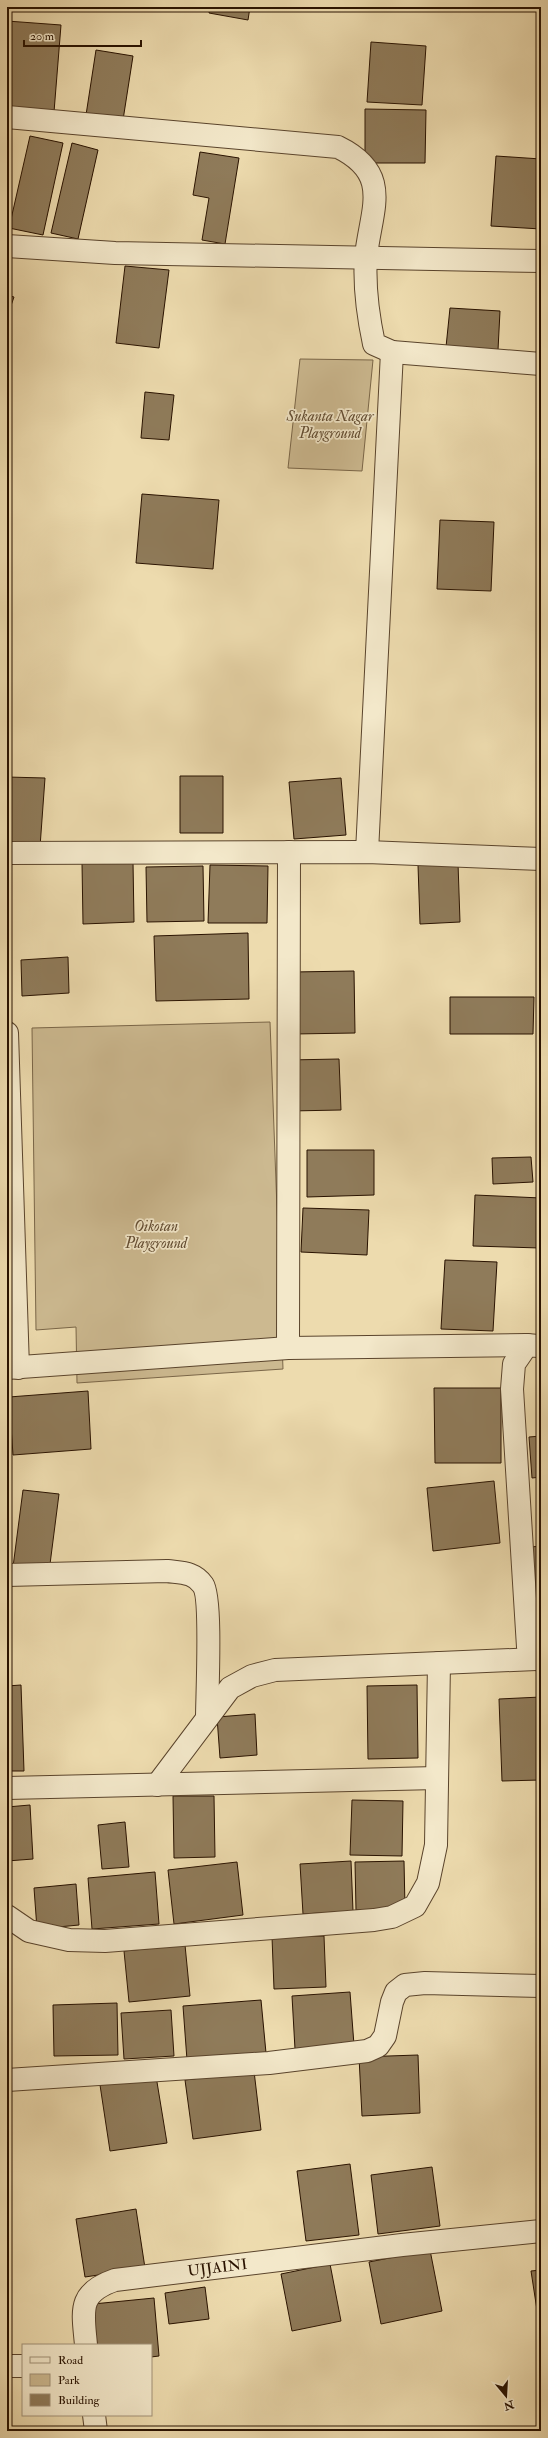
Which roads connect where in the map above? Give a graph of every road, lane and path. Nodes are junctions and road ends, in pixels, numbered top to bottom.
1 (7, 116) edge
2 (7, 246) edge
3 (366, 256) junction
4 (541, 261) edge
5 (392, 352) junction
6 (541, 364) edge
7 (289, 852) junction
8 (367, 852) junction
9 (7, 853) edge
10 (541, 859) edge
11 (7, 1034) edge
12 (534, 1346) edge
13 (288, 1348) junction
14 (13, 1368) edge
15 (7, 1574) edge
16 (538, 1660) edge
17 (439, 1663) junction
18 (207, 1718) junction
19 (437, 1778) junction
20 (157, 1785) junction
21 (7, 1788) edge
22 (7, 1916) edge
23 (541, 1986) edge
24 (7, 2080) edge
25 (541, 2231) edge
26 (86, 2344) edge
27 (7, 2366) edge
28 (22, 2366) edge
29 (94, 2416) edge
30 (96, 2431) edge

1 - 3 street
2 - 3 street
3 - 4 street
3 - 5 street
5 - 6 street
5 - 8 street
7 - 8 street
7 - 9 street
7 - 13 street
8 - 10 street
11 - 14 street
12 - 13 street
12 - 16 street
13 - 14 street
15 - 18 street
16 - 17 street
17 - 18 street
17 - 19 street
18 - 20 street
19 - 20 street
19 - 22 street
20 - 21 street
23 - 24 street
25 - 26 street, UJJAINI
27 - 28 street
29 - 30 street

